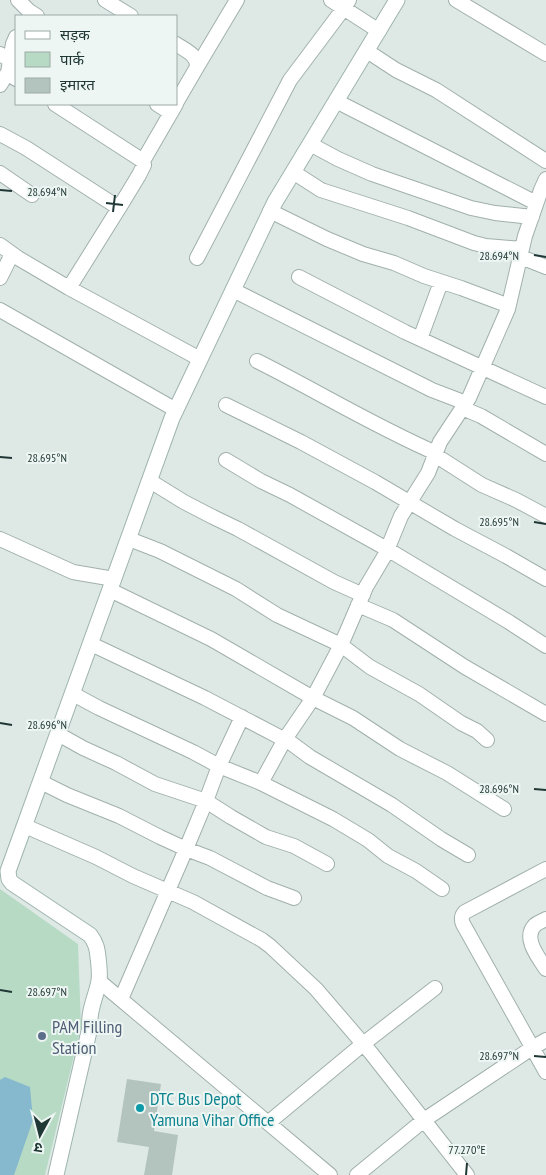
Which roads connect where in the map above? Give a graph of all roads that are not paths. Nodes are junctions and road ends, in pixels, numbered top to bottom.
1 (18, 0) edge
2 (105, 0) edge
3 (237, 0) edge
4 (331, 0) edge
5 (398, 0) edge
6 (456, 0) edge
7 (346, 4) edge
8 (32, 11) edge
9 (130, 15) edge
10 (379, 31) junction
11 (15, 39) edge
12 (178, 45) edge
13 (366, 51) junction
14 (546, 54) edge
15 (8, 66) edge
16 (197, 67) junction
17 (0, 85) edge
18 (178, 100) edge
19 (336, 101) junction
20 (57, 105) edge
21 (174, 107) edge
22 (0, 134) edge
23 (310, 144) junction
24 (143, 161) junction
25 (546, 161) edge
26 (292, 172) junction
27 (0, 173) edge
28 (546, 179) edge
29 (32, 195) dead end
30 (536, 203) junction
31 (119, 208) junction
32 (270, 210) junction
33 (532, 217) junction
34 (0, 245) edge
35 (522, 253) junction
36 (12, 254) junction
37 (197, 258) dead end
38 (546, 267) edge
39 (299, 277) dead end
40 (0, 278) edge
41 (441, 282) junction
42 (69, 288) junction
43 (233, 290) junction
44 (509, 304) junction
45 (0, 310) edge
46 (420, 339) junction
47 (200, 359) junction
48 (257, 361) dead end
49 (482, 367) junction
50 (546, 397) edge
51 (226, 405) dead end
52 (464, 406) junction
53 (176, 410) junction
54 (436, 454) junction
55 (546, 454) edge
56 (226, 460) dead end
57 (150, 481) junction
58 (410, 502) junction
59 (546, 516) edge
60 (129, 539) junction
61 (0, 540) edge
62 (388, 549) junction
63 (546, 579) edge
64 (112, 585) junction
65 (360, 600) junction
66 (91, 644) junction
67 (341, 645) junction
68 (546, 646) edge
69 (73, 694) junction
70 (313, 698) junction
71 (546, 714) edge
72 (242, 717) junction
73 (58, 734) junction
74 (285, 739) junction
75 (487, 740) dead end
76 (219, 766) junction
77 (41, 782) junction
78 (261, 783) junction
79 (206, 801) junction
80 (504, 809) dead end
81 (25, 826) junction
82 (186, 849) junction
83 (468, 855) dead end
84 (327, 864) dead end
85 (546, 869) edge
86 (4, 870) edge
87 (442, 889) dead end
88 (168, 891) junction
89 (294, 898) dead end
90 (546, 919) edge
91 (546, 969) edge
92 (99, 980) junction
93 (435, 988) dead end
94 (121, 999) junction
95 (89, 1017) junction
96 (546, 1040) edge
97 (363, 1044) junction
98 (532, 1048) junction
99 (546, 1072) edge
100 (424, 1120) junction
101 (268, 1123) junction
102 (47, 1175) edge
103 (56, 1175) edge
104 (330, 1175) edge
105 (357, 1175) edge
106 (467, 1175) edge

1 - 8 street
2 - 9 street
3 - 16 street
4 - 7 street
5 - 10 street
6 - 14 street
7 - 10 street
7 - 37 street
10 - 13 street
11 - 15 street
12 - 16 street
13 - 19 street
13 - 25 street
15 - 17 street
16 - 18 street
19 - 23 street
19 - 30 street
20 - 24 street
21 - 24 street
22 - 31 street
23 - 26 street
23 - 33 street
24 - 31 street
26 - 32 street
26 - 35 street
27 - 29 street
28 - 30 street
30 - 33 street
31 - 42 street
32 - 41 street
32 - 43 street
33 - 35 street
34 - 36 street
35 - 38 street
35 - 44 street
36 - 40 street
36 - 42 street
39 - 46 street
41 - 44 street
41 - 46 street
42 - 47 street
43 - 47 street
43 - 52 street
44 - 49 street
45 - 53 street
46 - 49 street
47 - 53 street
48 - 54 street
49 - 50 street
49 - 52 street
51 - 58 street
52 - 54 street
52 - 55 street
53 - 57 street
54 - 58 street
54 - 59 street
56 - 62 street
57 - 60 street
57 - 65 street
58 - 62 street
58 - 63 street
60 - 64 street
60 - 67 street
61 - 64 street
62 - 65 street
62 - 68 street
64 - 66 street
64 - 70 street
65 - 67 street
65 - 71 street
66 - 69 street
66 - 72 street
67 - 70 street
67 - 75 street
69 - 73 street
69 - 76 street
70 - 74 street
70 - 80 street
72 - 74 street
72 - 76 street
73 - 77 street
73 - 79 street
74 - 78 street
74 - 83 street
76 - 78 street
76 - 79 street
77 - 81 street
77 - 82 street
78 - 87 street
79 - 82 street
79 - 84 street
81 - 86 street
81 - 88 street
82 - 88 street
82 - 89 street
85 - 98 street
86 - 92 street
88 - 94 street
88 - 97 street
90 - 91 street
92 - 94 street
92 - 95 street
93 - 97 street
94 - 101 street
95 - 102 street
95 - 103 street
96 - 98 street
97 - 100 street
97 - 101 street
98 - 99 street
98 - 100 street
100 - 105 street
100 - 106 street
101 - 104 street

